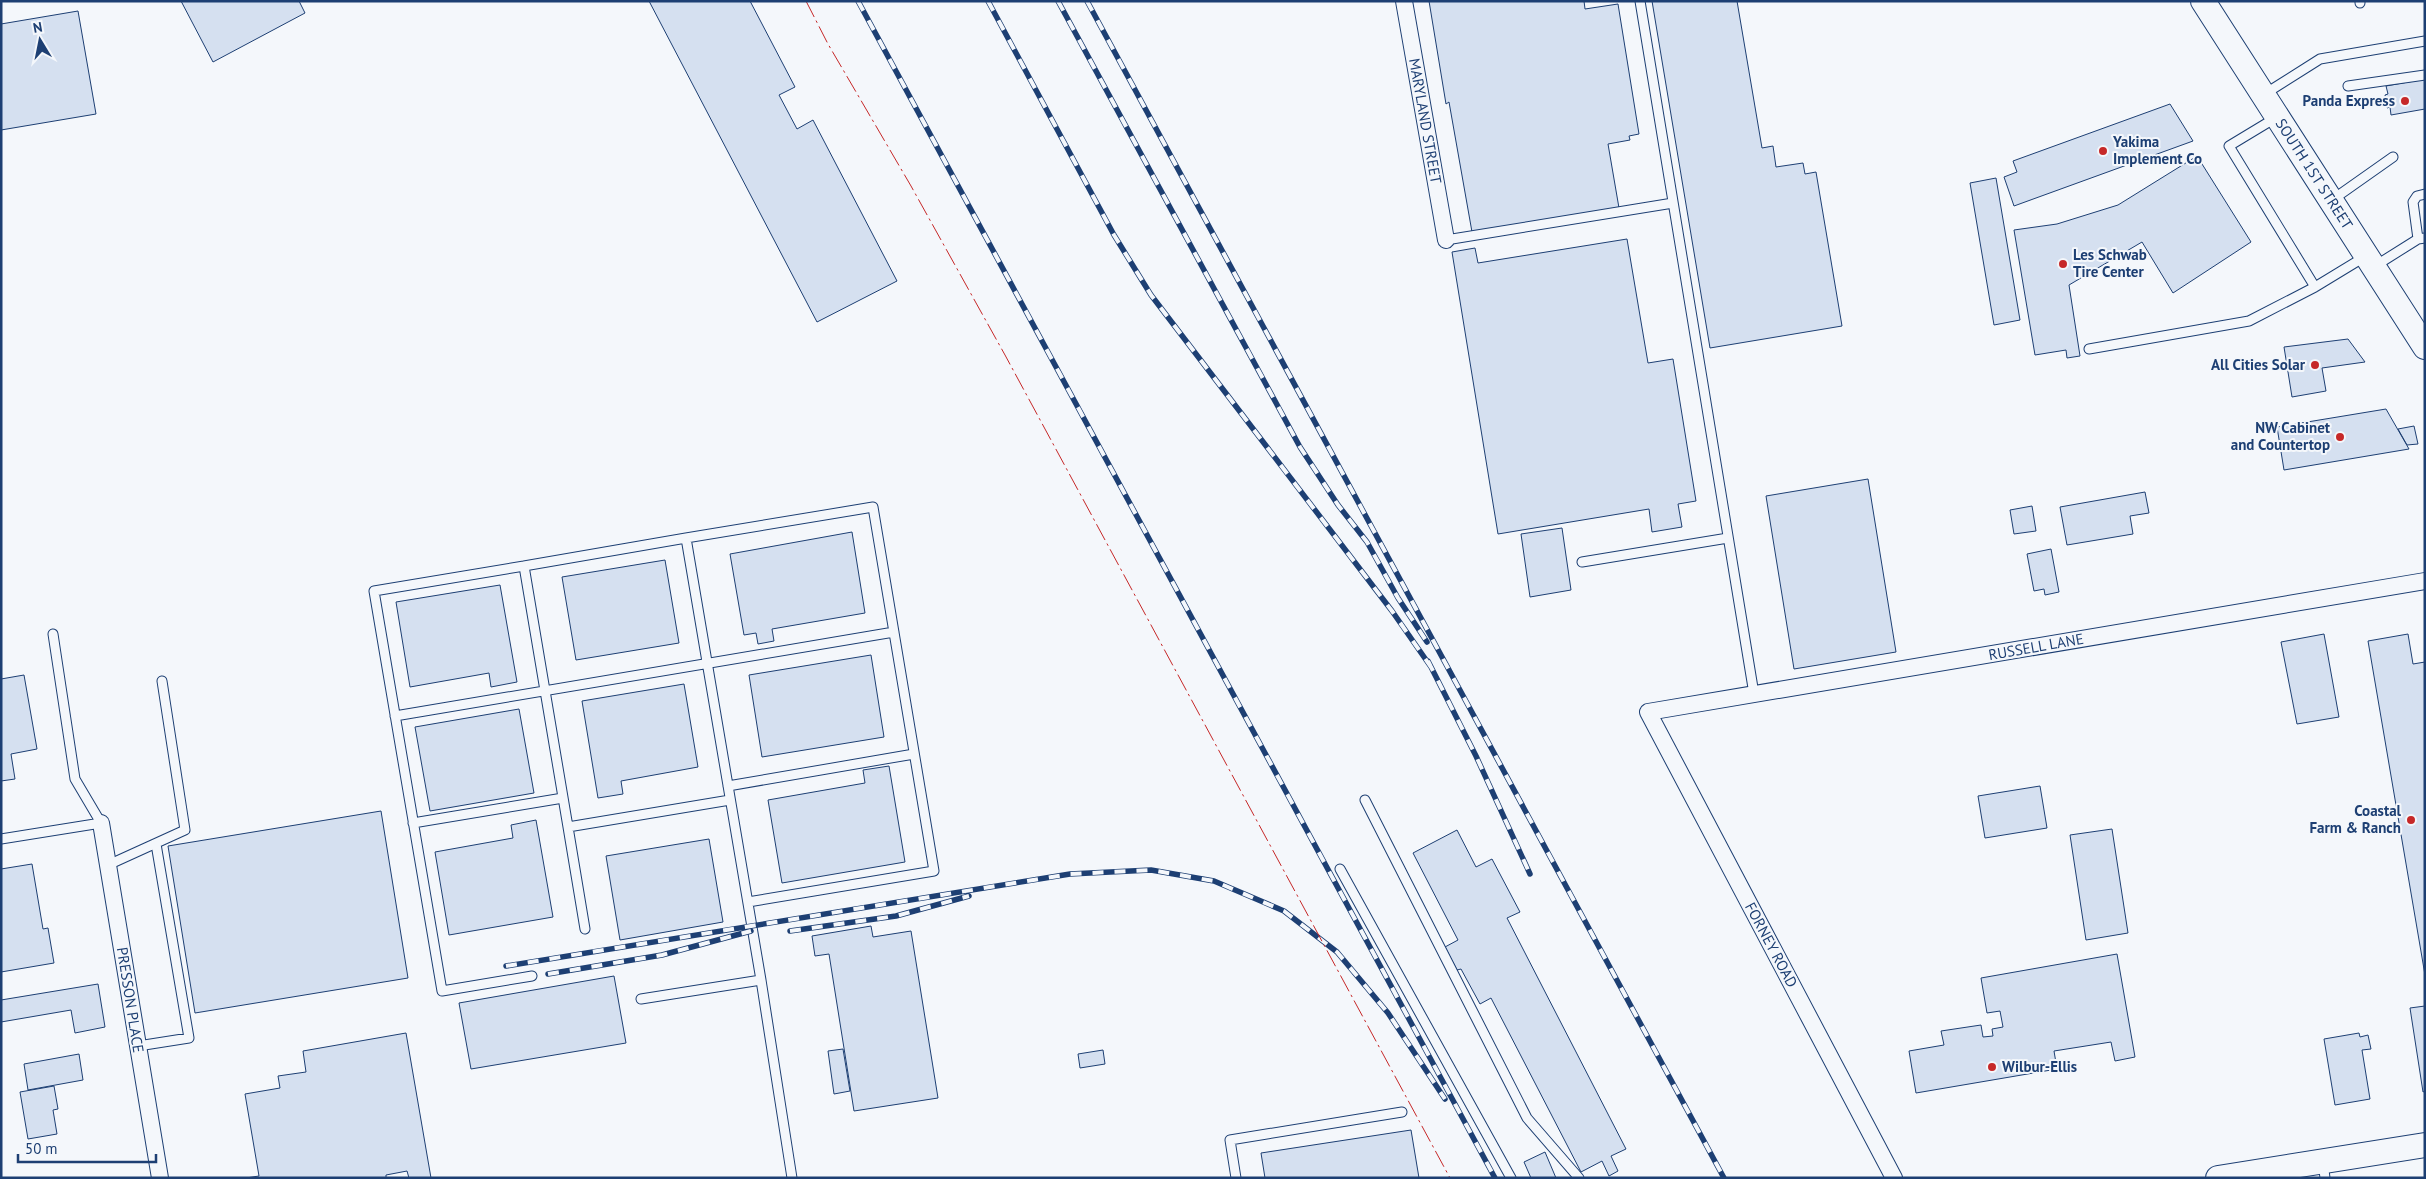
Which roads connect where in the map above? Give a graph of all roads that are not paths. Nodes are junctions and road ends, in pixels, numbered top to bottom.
1 (1404, 1) edge
2 (1640, 1) edge
3 (2203, 1) edge
4 (2425, 41) edge
5 (2425, 75) edge
6 (2348, 86) dead end
7 (2263, 95) junction
8 (2277, 117) junction
9 (2393, 157) dead end
10 (2425, 194) edge
11 (2330, 200) junction
12 (1673, 203) junction
13 (2421, 239) edge
14 (1446, 240) joint
15 (2370, 261) junction
16 (2315, 287) junction
17 (2423, 341) edge
18 (2089, 349) dead end
19 (686, 538) junction
20 (1728, 538) junction
21 (1582, 562) dead end
22 (524, 566) junction
23 (2425, 581) edge
24 (894, 632) junction
25 (53, 634) dead end
26 (707, 664) junction
27 (162, 681) dead end
28 (545, 691) junction
29 (1754, 694) junction
30 (1648, 712) joint
31 (395, 716) junction
32 (914, 754) junction
33 (728, 786) junction
34 (563, 798) junction
35 (730, 800) junction
36 (1365, 800) dead end
37 (101, 822) junction
38 (413, 823) junction
39 (568, 827) junction
40 (1, 840) edge
41 (156, 844) junction
42 (108, 865) junction
43 (1340, 869) dead end
44 (748, 902) junction
45 (585, 929) dead end
46 (532, 976) dead end
47 (761, 980) junction
48 (641, 999) dead end
49 (138, 1046) junction
50 (1402, 1112) dead end
51 (2425, 1146) edge
52 (2324, 1170) edge
53 (160, 1178) edge
54 (792, 1178) edge
55 (1236, 1178) edge
56 (1512, 1178) edge
57 (1579, 1178) edge
58 (1894, 1178) edge
59 (2218, 1178) edge

1 - 14 street, MARYLAND STREET
2 - 12 lane
3 - 7 main road, SOUTH 1ST STREET
4 - 7 lane
5 - 6 lane
7 - 8 main road, SOUTH 1ST STREET
8 - 11 main road, SOUTH 1ST STREET
8 - 16 lane
9 - 11 lane
10 - 13 lane
11 - 15 main road, SOUTH 1ST STREET
12 - 14 lane
12 - 20 lane
13 - 15 lane
15 - 16 lane
15 - 17 main road, SOUTH 1ST STREET
16 - 18 lane
19 - 22 lane
19 - 24 lane
19 - 26 lane
20 - 21 lane
20 - 29 lane
22 - 28 lane
22 - 31 lane
23 - 29 street, RUSSELL LANE
24 - 26 lane
24 - 32 lane
25 - 37 lane
26 - 28 lane
26 - 33 lane
27 - 41 lane
28 - 31 lane
28 - 34 lane
29 - 30 street, RUSSELL LANE
30 - 58 street, FORNEY ROAD
31 - 38 lane
32 - 33 lane
32 - 44 lane
33 - 35 lane
34 - 38 lane
34 - 39 lane
35 - 39 lane
35 - 44 lane
36 - 57 lane
37 - 40 lane
37 - 42 street, PRESSON PLACE
38 - 46 lane
39 - 45 lane
41 - 42 lane
41 - 49 lane
42 - 49 street, PRESSON PLACE
43 - 56 lane
44 - 47 lane
47 - 48 lane
47 - 54 lane
49 - 53 street, PRESSON PLACE
50 - 55 lane
51 - 52 main road
52 - 59 main road

